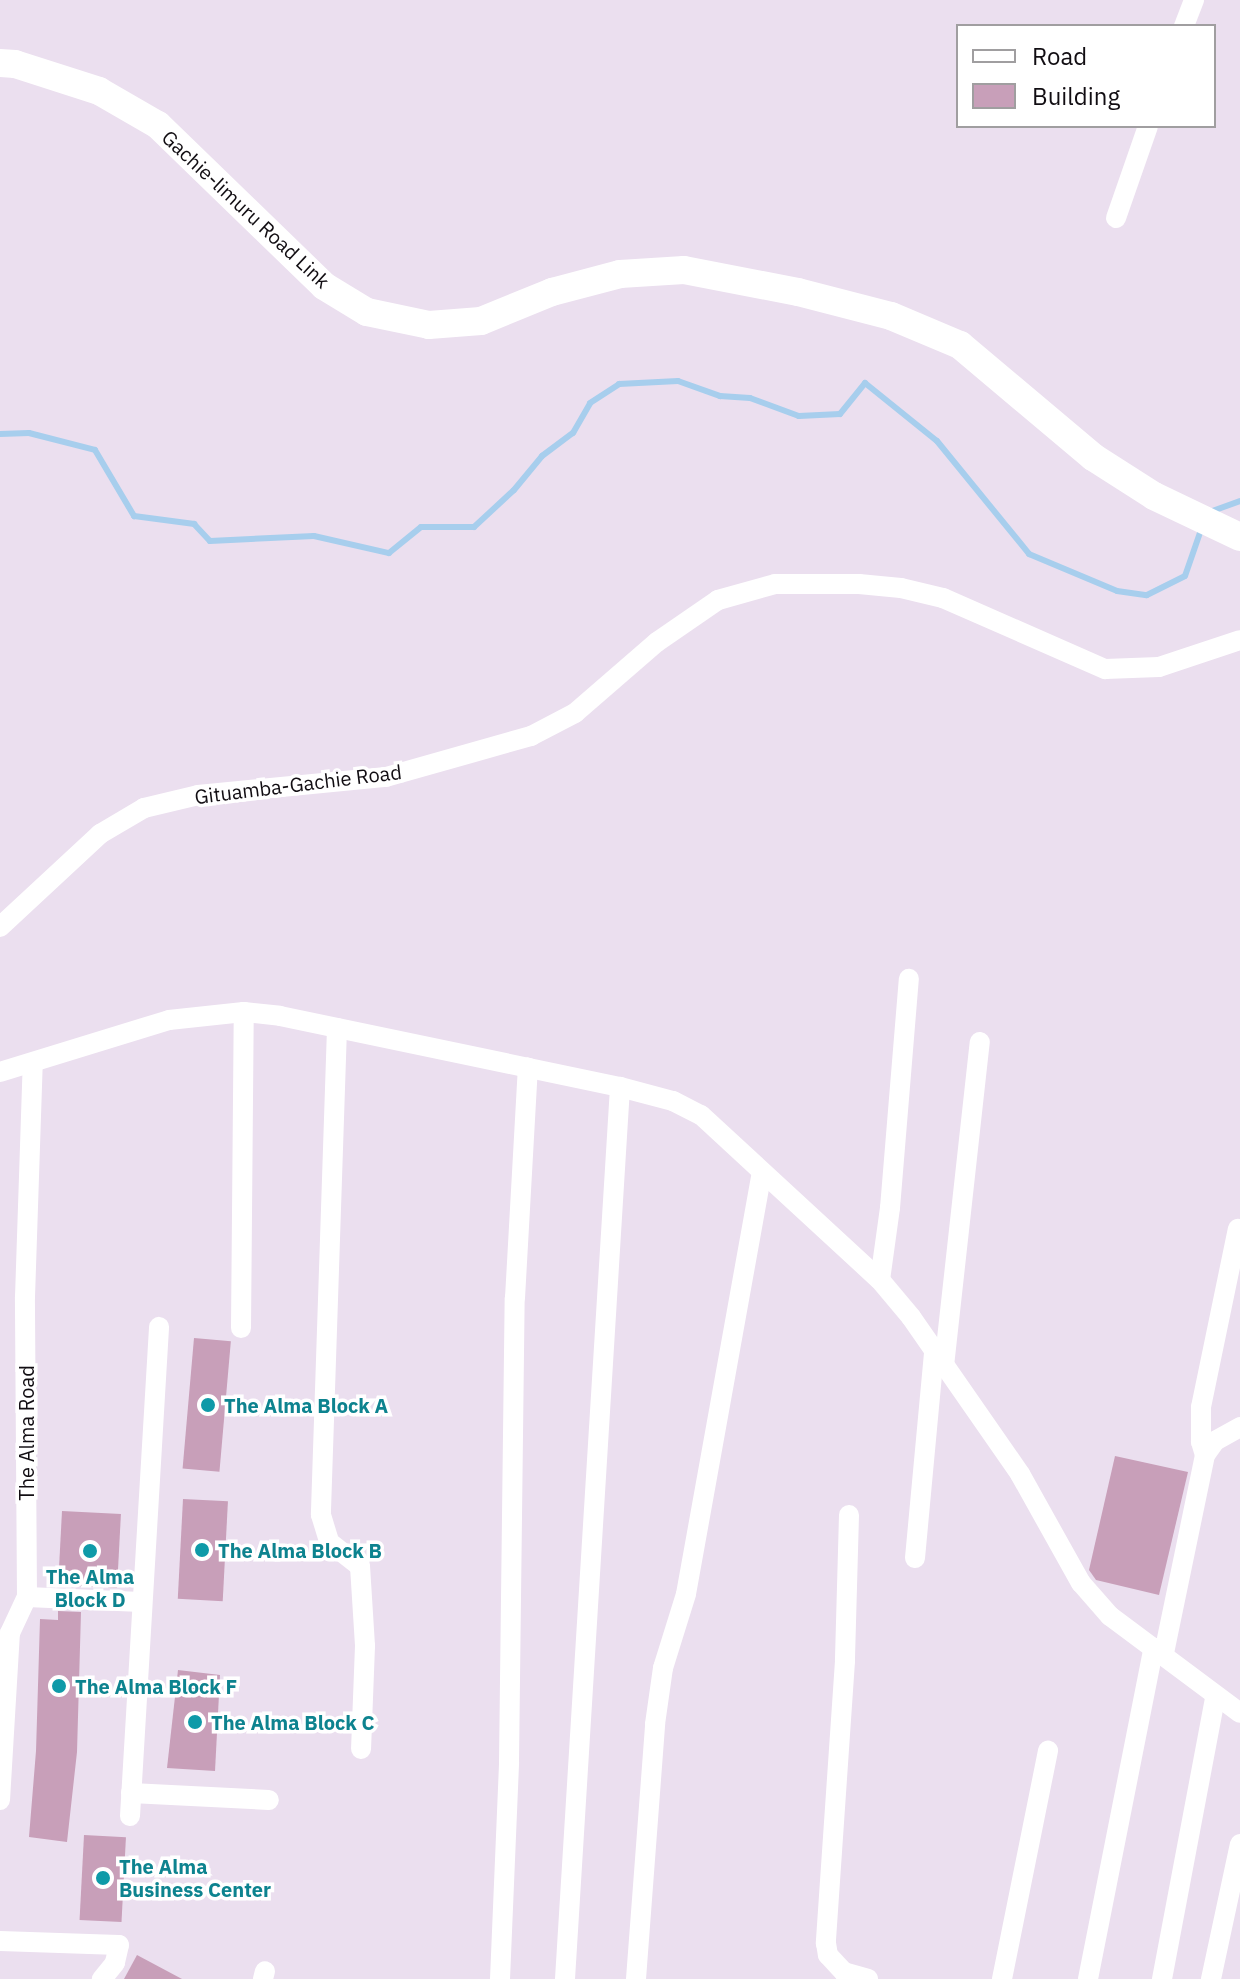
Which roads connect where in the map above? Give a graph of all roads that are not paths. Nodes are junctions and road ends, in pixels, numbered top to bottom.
1 (1194, 0) edge
2 (1185, 24) edge
3 (0, 63) edge
4 (1147, 128) edge
5 (1116, 218) dead end
6 (1216, 526) edge
7 (1240, 640) edge
8 (0, 927) edge
9 (909, 979) dead end
10 (244, 1012) junction
11 (337, 1028) junction
12 (980, 1042) dead end
13 (33, 1062) junction
14 (528, 1067) junction
15 (0, 1072) edge
16 (620, 1087) junction
17 (762, 1172) junction
18 (1238, 1229) dead end
19 (880, 1280) junction
20 (159, 1327) dead end
21 (241, 1328) dead end
22 (939, 1359) junction
23 (1240, 1427) edge
24 (1205, 1455) junction
25 (849, 1515) dead end
26 (915, 1558) dead end
27 (27, 1597) junction
28 (141, 1602) junction
29 (1159, 1650) junction
30 (1215, 1698) junction
31 (1240, 1713) edge
32 (361, 1749) dead end
33 (1048, 1751) dead end
34 (131, 1793) junction
35 (0, 1800) edge
36 (269, 1800) dead end
37 (130, 1816) dead end
38 (1240, 1844) edge
39 (0, 1941) edge
40 (102, 1979) edge
41 (500, 1979) edge
42 (565, 1979) edge
43 (636, 1979) edge
44 (868, 1979) edge
45 (1002, 1979) edge
46 (1088, 1979) edge
47 (1162, 1979) edge
48 (1211, 1979) edge

1 - 2 street
3 - 6 main road, Gachie-limuru Road Link
4 - 5 street
7 - 8 street, Gituamba-Gachie Road
9 - 19 street
10 - 11 street
10 - 13 street
10 - 21 street
11 - 14 street
11 - 32 street
12 - 22 street
13 - 15 street
13 - 27 street, The Alma Road
14 - 16 street
14 - 41 street
16 - 17 street
16 - 42 street
17 - 19 street
17 - 43 street
18 - 24 street
19 - 22 street
20 - 28 street
22 - 26 street
22 - 29 street
23 - 24 street
24 - 29 street
25 - 44 street
27 - 28 street
27 - 35 street, The Alma Road
28 - 34 street
29 - 30 street
29 - 46 street
30 - 31 street
30 - 47 street
33 - 45 street
34 - 36 street
34 - 37 street
38 - 48 street
39 - 40 street

